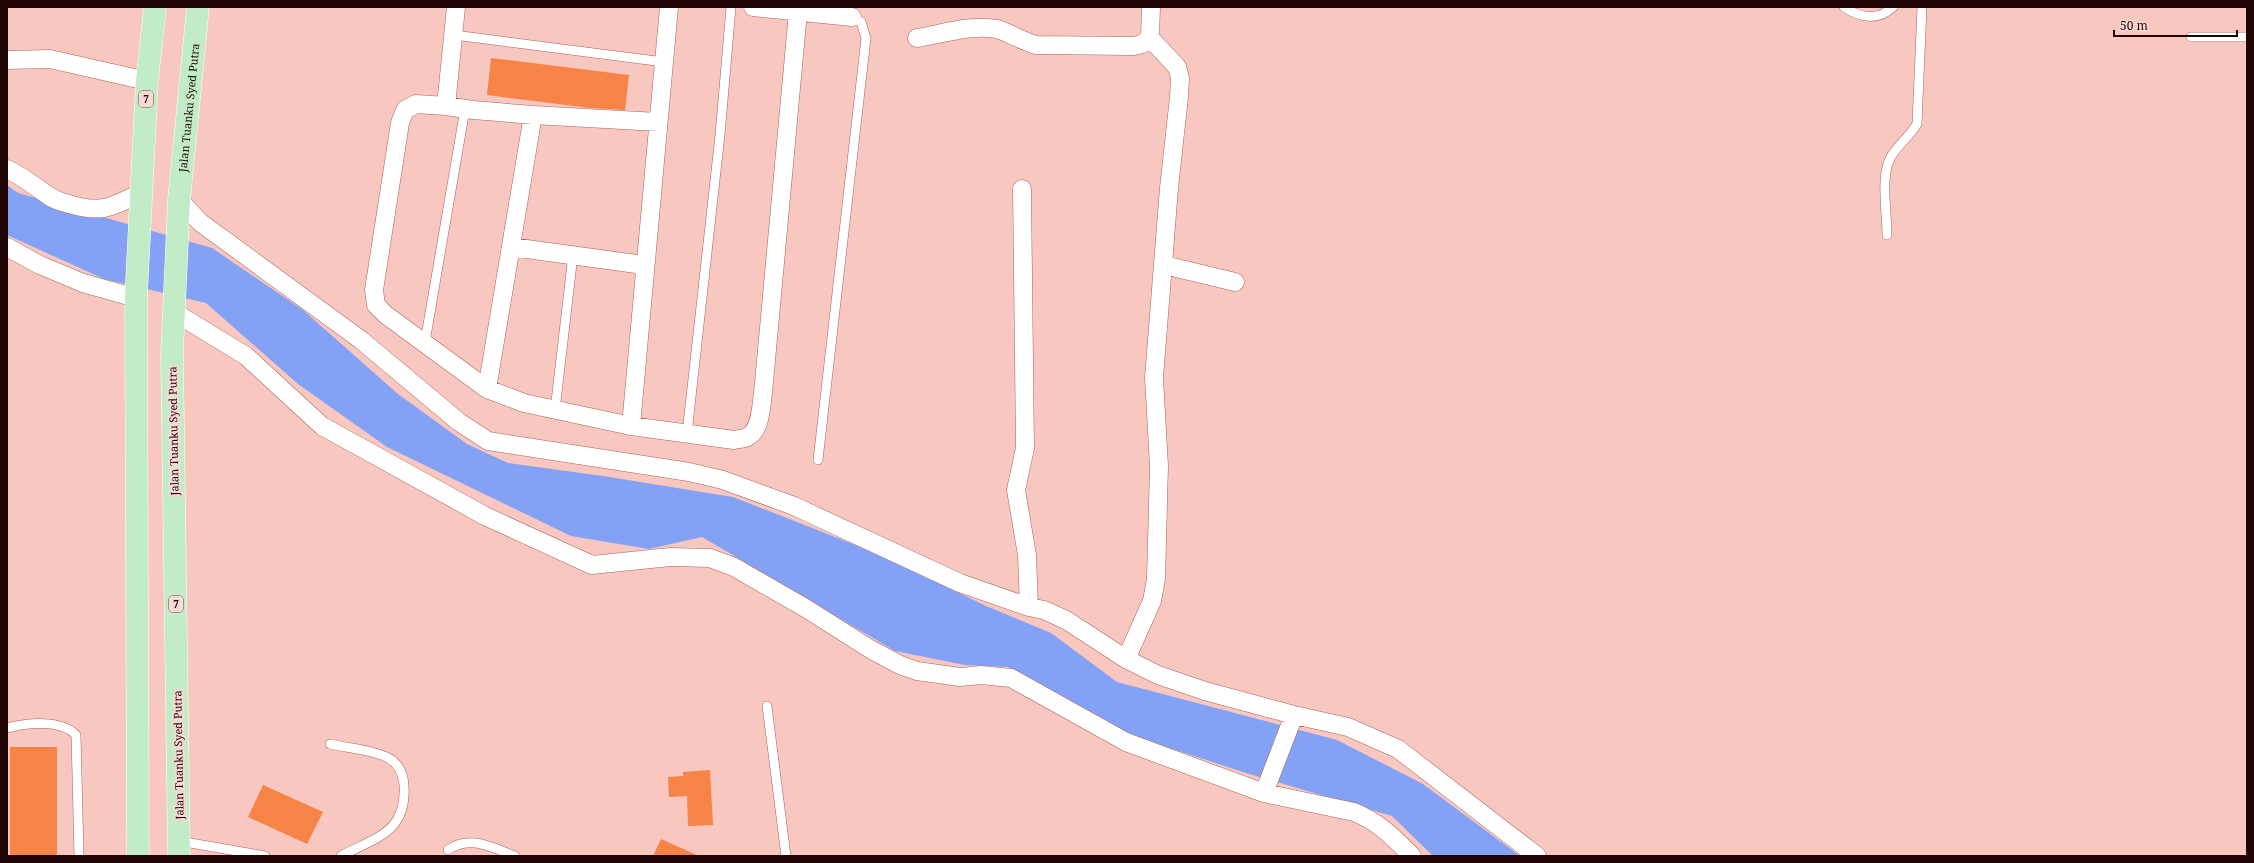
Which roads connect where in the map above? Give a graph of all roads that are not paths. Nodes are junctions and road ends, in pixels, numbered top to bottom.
1 (155, 7) edge
2 (198, 7) edge
3 (456, 7) edge
4 (668, 7) edge
5 (731, 7) edge
6 (752, 7) edge
7 (1151, 7) edge
8 (1844, 7) edge
9 (1893, 7) edge
10 (1922, 7) edge
11 (798, 12) junction
12 (852, 17) joint
13 (454, 35) junction
14 (2191, 37) dead end
15 (2247, 37) edge
16 (917, 38) dead end
17 (1150, 38) junction
18 (7, 60) edge
19 (664, 62) junction
20 (146, 81) junction
21 (446, 106) junction
22 (465, 109) junction
23 (533, 116) junction
24 (658, 122) junction
25 (7, 169) edge
26 (1022, 189) dead end
27 (142, 200) junction
28 (178, 207) junction
29 (1887, 235) dead end
30 (7, 247) edge
31 (512, 247) junction
32 (573, 255) junction
33 (644, 265) junction
34 (1164, 265) junction
35 (1234, 282) dead end
36 (137, 294) junction
37 (174, 306) junction
38 (425, 342) junction
39 (487, 389) junction
40 (555, 410) junction
41 (631, 426) junction
42 (687, 433) junction
43 (818, 460) dead end
44 (1029, 607) junction
45 (1126, 659) junction
46 (767, 706) dead end
47 (1292, 720) junction
48 (7, 728) edge
49 (330, 744) dead end
50 (1266, 787) junction
51 (179, 848) edge
52 (448, 850) dead end
53 (79, 856) edge
54 (138, 856) edge
55 (265, 856) edge
56 (341, 856) edge
57 (515, 856) edge
58 (786, 856) edge
59 (1412, 856) edge
60 (1537, 856) edge

1 - 20 main road, 7
2 - 28 main road, Jalan Tuanku Syed Putra / 7
3 - 13 street
4 - 19 street
5 - 42 lane
6 - 11 street
7 - 17 street
8 - 9 lane
10 - 29 lane
11 - 12 street
11 - 42 street
12 - 43 lane
13 - 19 lane
13 - 21 street
14 - 15 lane
16 - 17 street
17 - 34 street
18 - 20 street
19 - 24 street
20 - 27 main road, 7
21 - 22 street
21 - 38 street
22 - 23 street
22 - 38 lane
23 - 24 street
23 - 31 street
24 - 33 street
25 - 27 street
26 - 44 street
27 - 36 main road, 7
28 - 37 main road, Jalan Tuanku Syed Putra / 7
28 - 44 street
30 - 36 street
31 - 32 street
31 - 39 street
32 - 33 street
32 - 40 lane
33 - 41 street
34 - 35 street
34 - 45 street
36 - 54 main road, 7
37 - 50 street
37 - 51 main road, Jalan Tuanku Syed Putra / 7
38 - 39 street
39 - 40 street
40 - 41 street
41 - 42 street
44 - 45 street
45 - 47 street
46 - 58 lane
47 - 50 street
47 - 60 street
48 - 53 lane
49 - 56 lane
50 - 59 street
51 - 55 lane
52 - 57 lane

